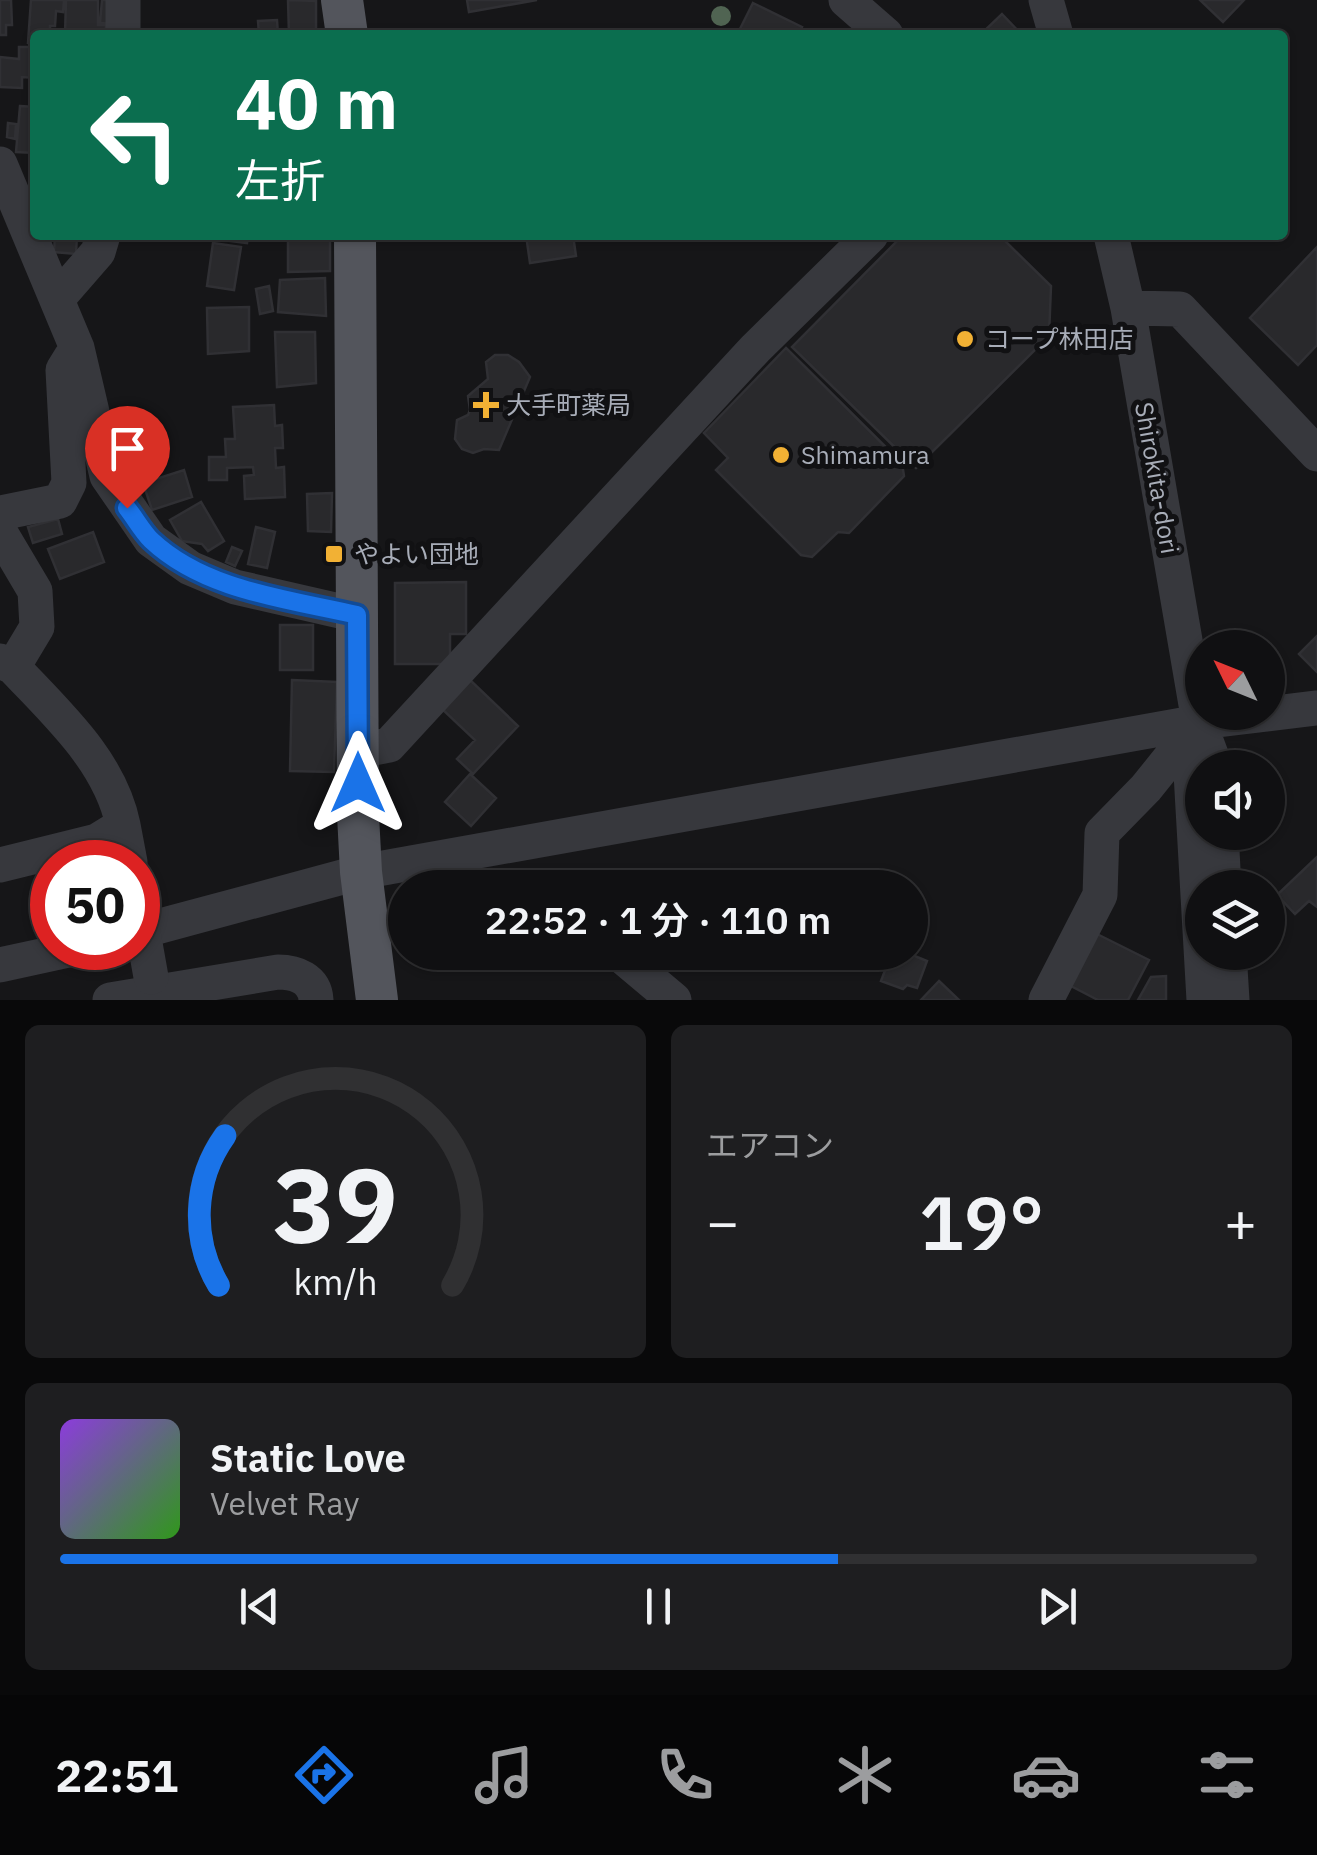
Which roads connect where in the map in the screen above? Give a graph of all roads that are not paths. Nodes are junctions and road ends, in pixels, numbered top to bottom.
1 (123, 0) edge
2 (342, 0) edge
3 (846, 0) edge
4 (1046, 0) edge
5 (123, 30) edge
6 (346, 30) edge
7 (880, 30) edge
8 (1055, 30) edge
9 (0, 164) edge
10 (30, 239) edge
11 (30, 240) edge
12 (101, 240) edge
13 (355, 240) edge
14 (866, 240) edge
15 (1112, 240) edge
16 (58, 298) junction
17 (1128, 308) junction
18 (77, 348) junction
19 (1317, 454) edge
20 (0, 513) edge
21 (0, 532) edge
22 (357, 615) junction
23 (1185, 640) edge
24 (7, 664) edge
25 (1317, 708) edge
26 (1285, 712) edge
27 (1185, 725) edge
28 (1193, 730) edge
29 (1198, 730) edge
30 (358, 751) junction
31 (126, 840) edge
32 (30, 857) edge
33 (0, 865) edge
34 (362, 872) junction
35 (160, 926) edge
36 (30, 959) edge
37 (0, 966) edge
38 (150, 970) edge
39 (638, 970) edge
40 (1230, 970) edge
41 (152, 984) junction
42 (110, 1000) edge
43 (316, 1000) edge
44 (377, 1000) edge
45 (674, 1000) edge
46 (1046, 1000) edge
47 (1204, 1000) edge
48 (1232, 1000) edge

1 - 5 street
2 - 6 main road
3 - 7 street
4 - 8 street
9 - 10 street
11 - 16 street
12 - 16 street
13 - 22 main road
14 - 30 street
15 - 17 street, Shirokita-dori
16 - 18 street
17 - 19 street
17 - 23 street, Shirokita-dori
18 - 20 street
18 - 22 street
21 - 24 street
22 - 30 main road
24 - 31 street
25 - 26 street
27 - 34 street
28 - 46 street
29 - 47 street, Shirokita-dori
30 - 34 main road
32 - 33 street
34 - 35 street
34 - 44 main road
36 - 37 street
38 - 41 street, bridge
39 - 45 street
40 - 48 street
41 - 42 street
41 - 43 street

